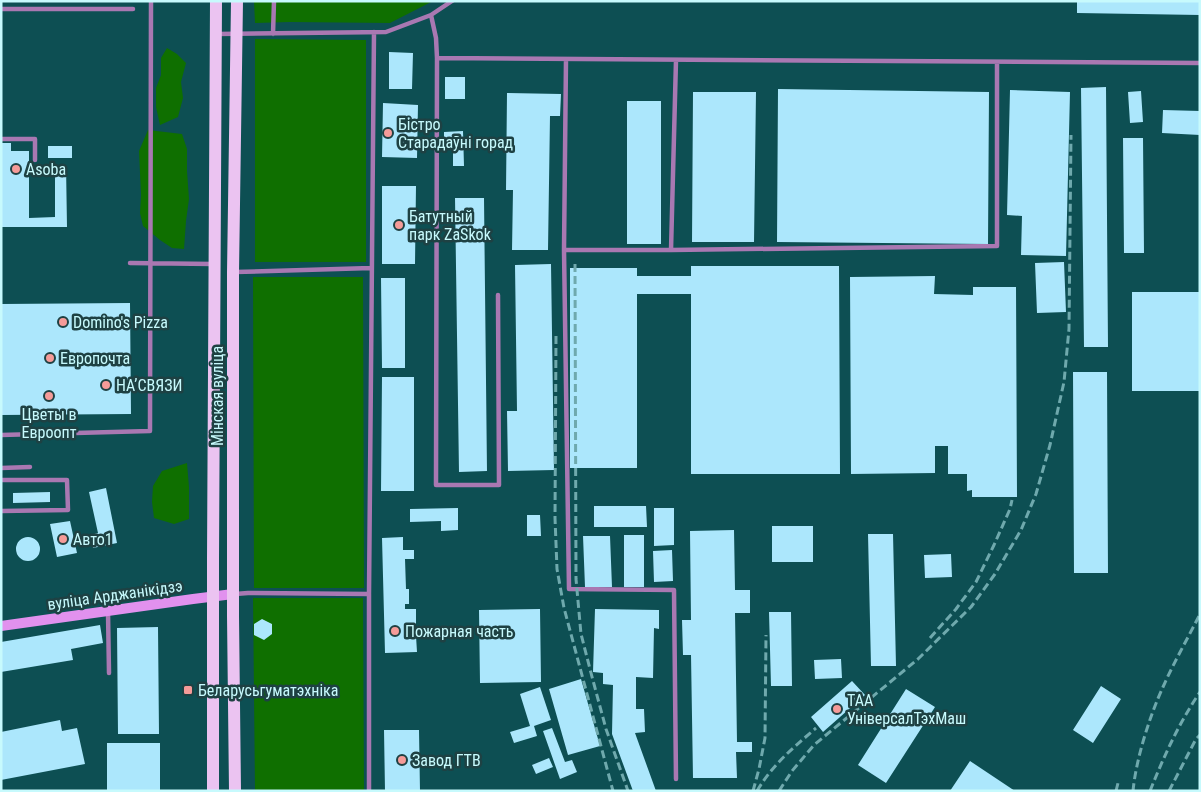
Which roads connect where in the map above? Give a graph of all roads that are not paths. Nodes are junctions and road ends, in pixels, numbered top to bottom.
1 (151, 1) edge
2 (216, 1) edge
3 (237, 1) edge
4 (274, 1) edge
5 (452, 1) edge
6 (1, 9) edge
7 (133, 9) dead end
8 (431, 15) junction
9 (374, 32) junction
10 (216, 34) junction
11 (237, 34) junction
12 (273, 34) junction
13 (437, 58) junction
14 (566, 59) junction
15 (676, 60) junction
16 (997, 62) junction
17 (1200, 64) edge
18 (236, 115) junction
19 (215, 117) junction
20 (1, 139) edge
21 (35, 160) dead end
22 (564, 250) junction
23 (672, 250) junction
24 (130, 263) dead end
25 (150, 263) junction
26 (215, 264) junction
27 (371, 268) junction
28 (233, 272) junction
29 (498, 295) dead end
30 (1, 435) edge
31 (30, 467) dead end
32 (1, 468) edge
33 (1, 480) edge
34 (1, 511) edge
35 (234, 594) junction
36 (369, 594) junction
37 (213, 596) junction
38 (108, 611) junction
39 (1, 626) edge
40 (109, 673) dead end
41 (676, 779) dead end
42 (213, 791) edge
43 (235, 791) edge
44 (369, 791) edge

1 - 25 lane
2 - 10 main road, Мінская вуліца
3 - 11 main road, Мінская вуліца
4 - 12 lane
5 - 8 lane
6 - 7 lane
8 - 9 lane
8 - 13 lane
9 - 12 lane
9 - 27 lane
10 - 11 lane
10 - 19 main road, Мінская вуліца
11 - 12 lane
11 - 18 main road, Мінская вуліца
13 - 14 lane
13 - 29 lane
14 - 15 lane
14 - 22 lane
15 - 16 lane
15 - 23 lane
16 - 17 lane
16 - 23 lane
18 - 19 main road
18 - 28 main road, Мінская вуліца
19 - 26 main road, Мінская вуліца
20 - 21 lane
22 - 23 lane
22 - 41 lane
24 - 25 lane
25 - 26 lane
25 - 30 lane
26 - 37 main road, Мінская вуліца
27 - 28 lane
27 - 36 lane
28 - 35 main road, Мінская вуліца
31 - 32 lane
33 - 34 lane
35 - 36 lane
35 - 37 main road, вуліца Арджанікідзэ
35 - 43 main road, Мінская вуліца
36 - 44 lane
37 - 38 main road, вуліца Арджанікідзэ
37 - 42 main road, Мінская вуліца
38 - 39 main road, вуліца Арджанікідзэ
38 - 40 lane

